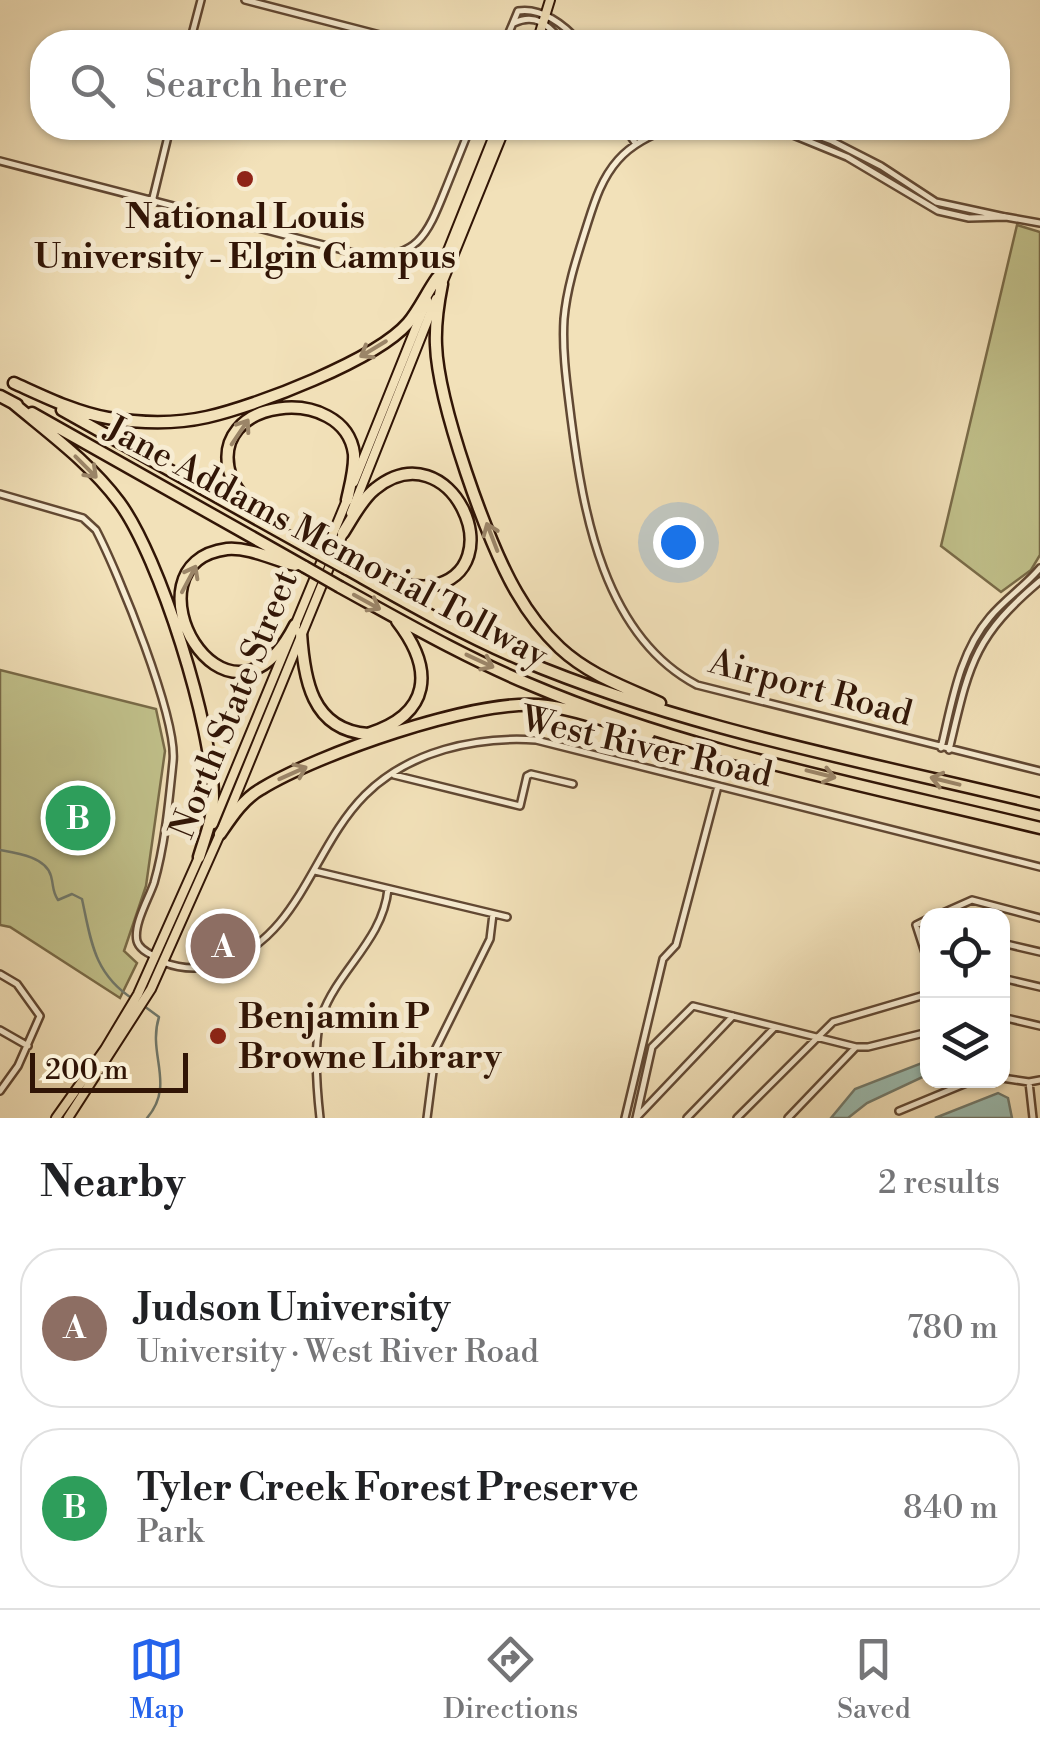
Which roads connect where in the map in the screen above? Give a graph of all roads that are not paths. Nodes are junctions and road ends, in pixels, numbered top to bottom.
1 (201, 0) edge
2 (245, 0) edge
3 (550, 0) edge
4 (543, 19) junction
5 (193, 30) edge
6 (361, 30) edge
7 (511, 30) edge
8 (540, 30) edge
9 (553, 30) edge
10 (560, 30) edge
11 (167, 140) edge
12 (465, 140) edge
13 (492, 140) edge
14 (500, 140) edge
15 (633, 140) edge
16 (642, 140) edge
17 (806, 140) edge
18 (636, 144) junction
19 (0, 162) edge
20 (152, 202) junction
21 (1040, 222) edge
22 (439, 280) junction
23 (0, 376) edge
24 (14, 384) junction
25 (0, 396) edge
26 (13, 403) junction
27 (0, 494) edge
28 (347, 500) junction
29 (343, 533) junction
30 (288, 536) junction
31 (305, 567) junction
32 (1040, 568) edge
33 (347, 569) junction
34 (1040, 581) edge
35 (394, 616) junction
36 (989, 624) junction
37 (298, 629) junction
38 (683, 715) junction
39 (945, 748) junction
40 (748, 756) junction
41 (1040, 771) edge
42 (391, 774) junction
43 (573, 784) dead end
44 (718, 786) junction
45 (1040, 804) edge
46 (1040, 828) edge
47 (220, 834) junction
48 (200, 856) junction
49 (1040, 867) edge
50 (314, 871) junction
51 (388, 889) junction
52 (954, 908) edge
53 (1002, 908) edge
54 (1010, 910) edge
55 (493, 914) junction
56 (506, 917) dead end
57 (1040, 918) edge
58 (1010, 945) edge
59 (1040, 952) edge
60 (159, 959) junction
61 (0, 974) edge
62 (1010, 980) edge
63 (1040, 987) edge
64 (920, 996) edge
65 (139, 1000) junction
66 (733, 1016) junction
67 (1010, 1019) edge
68 (775, 1026) junction
69 (1040, 1026) edge
70 (0, 1030) edge
71 (920, 1034) edge
72 (817, 1036) junction
73 (28, 1046) junction
74 (856, 1047) junction
75 (0, 1076) edge
76 (1010, 1079) edge
77 (8, 1080) junction
78 (1040, 1080) edge
79 (1029, 1082) junction
80 (955, 1088) edge
81 (0, 1092) edge
82 (899, 1111) dead end
83 (56, 1118) edge
84 (68, 1118) edge
85 (320, 1118) edge
86 (427, 1118) edge
87 (625, 1118) edge
88 (636, 1118) edge
89 (687, 1118) edge
90 (737, 1118) edge
91 (788, 1118) edge
92 (1033, 1118) edge

1 - 5 street
2 - 6 street
3 - 4 main road
4 - 7 street
4 - 8 main road
4 - 9 street
4 - 10 street
11 - 20 street
12 - 20 street
13 - 22 main road, North State Street
14 - 22 main road, North State Street
15 - 18 street
16 - 18 street, Airport Road
17 - 21 street
18 - 39 street, Airport Road
19 - 20 street
22 -> 24 highway
22 - 28 main road, North State Street
22 - 29 main road, North State Street
38 -> 22 highway
23 - 24 highway, Jane Addams Memorial Tollway
24 - 30 highway, Jane Addams Memorial Tollway
25 - 26 highway, Jane Addams Memorial Tollway
26 - 31 highway, Jane Addams Memorial Tollway
26 -> 48 highway
27 - 60 street
30 -> 28 highway
28 - 37 main road, North State Street
29 - 33 highway
29 - 37 main road, North State Street
30 - 33 highway, Jane Addams Memorial Tollway, bridge
31 -> 35 highway, Jane Addams Memorial Tollway, bridge
37 -> 31 highway
32 - 36 street
33 - 38 highway, Jane Addams Memorial Tollway
34 - 36 street
35 - 37 highway
35 -> 40 highway, Jane Addams Memorial Tollway
36 - 39 street
37 - 47 main road, North State Street
37 - 48 main road, North State Street
45 -> 38 highway, Jane Addams Memorial Tollway
39 - 41 street, Airport Road
40 -> 46 highway, Jane Addams Memorial Tollway
47 -> 40 highway
42 - 43 street
42 - 44 street, West River Road
42 - 50 street, West River Road
44 - 49 street, West River Road
44 - 87 street
47 - 60 main road, North State Street
48 - 60 main road, North State Street
50 - 51 street
50 - 60 street, West River Road
51 - 55 street
51 - 85 street
52 - 53 street
54 - 57 street
55 - 56 street
55 - 86 street
58 - 59 street
60 - 65 main road, North State Street
61 - 73 street
62 - 63 street
64 - 72 street
65 - 83 main road, North State Street
65 - 84 main road, North State Street
66 - 68 street
66 - 88 street
66 - 88 street
67 - 69 street
68 - 72 street
68 - 89 street
70 - 73 street
71 - 74 street
72 - 74 street
72 - 90 street
73 - 77 street
74 - 91 street
75 - 77 street
76 - 79 street
77 - 81 street
78 - 79 street
79 - 92 street
80 - 82 street

